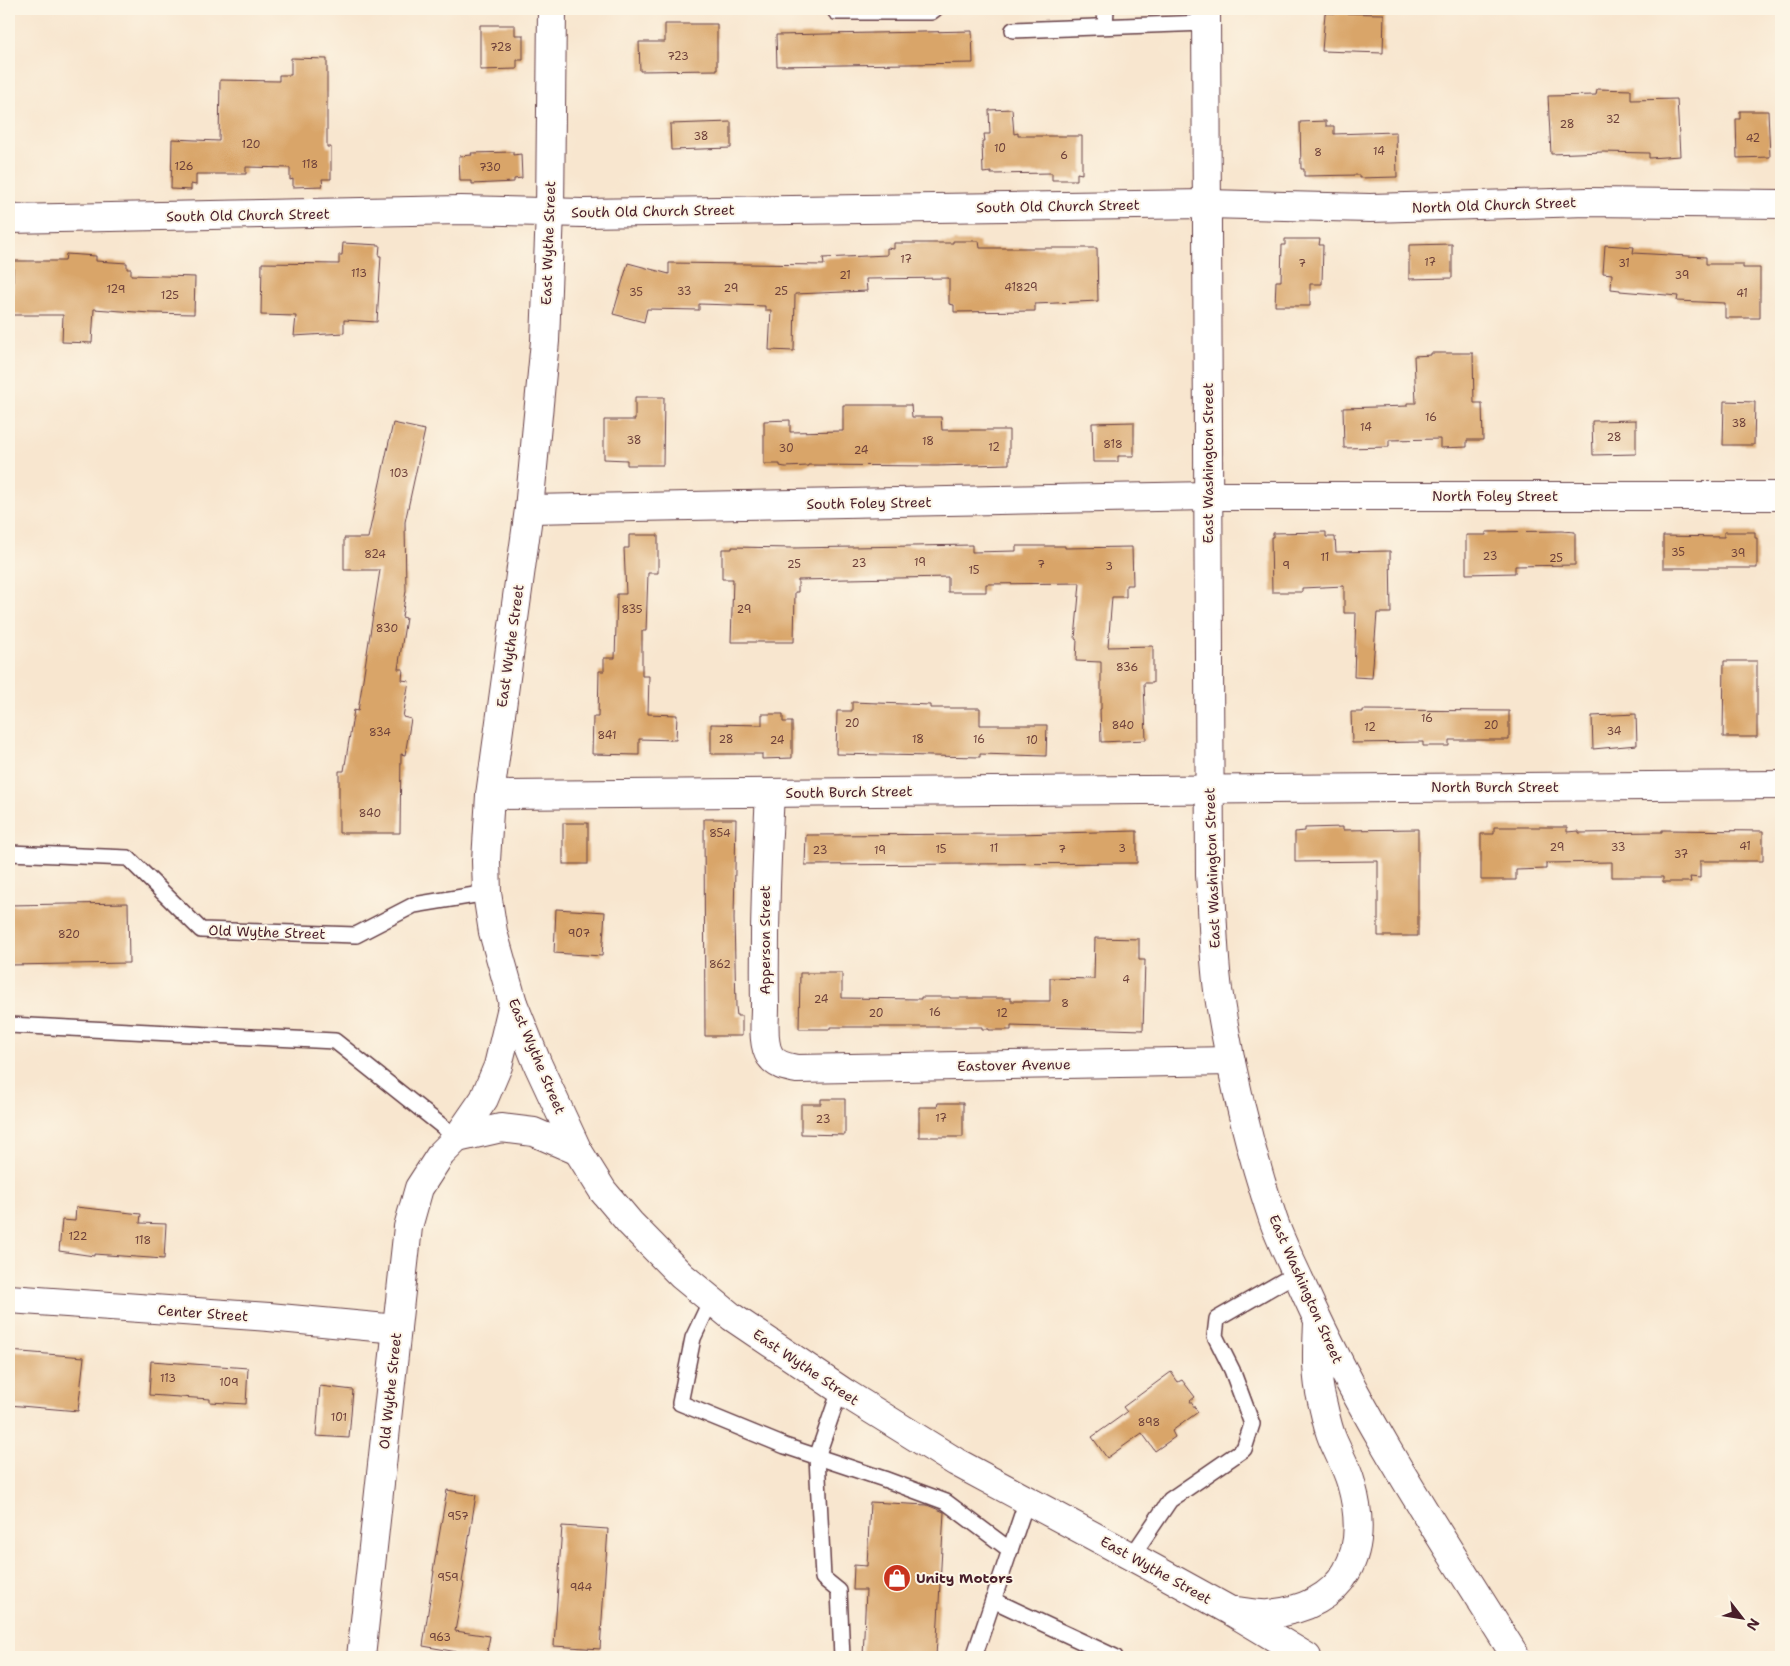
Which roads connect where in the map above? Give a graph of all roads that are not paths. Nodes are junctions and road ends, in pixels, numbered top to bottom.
1 (552, 9) edge
2 (834, 9) edge
3 (935, 9) edge
4 (1106, 9) edge
5 (1206, 16) edge
6 (1105, 26) junction
7 (1013, 30) dead end
8 (1207, 204) junction
9 (1781, 204) edge
10 (550, 212) junction
11 (9, 219) edge
12 (1208, 496) junction
13 (1781, 496) edge
14 (529, 509) junction
15 (1781, 785) edge
16 (1209, 789) junction
17 (770, 793) junction
18 (490, 795) junction
19 (9, 853) edge
20 (488, 893) junction
21 (514, 1003) junction
22 (9, 1025) edge
23 (1231, 1061) junction
24 (797, 1069) joint
25 (457, 1138) junction
26 (578, 1151) junction
27 (1297, 1273) junction
28 (9, 1299) edge
29 (711, 1300) junction
30 (1318, 1321) junction
31 (397, 1329) junction
32 (840, 1390) junction
33 (817, 1457) junction
34 (1027, 1500) junction
35 (1010, 1550) junction
36 (1132, 1556) junction
37 (993, 1600) junction
38 (1229, 1610) junction
39 (1296, 1654) edge
40 (361, 1657) edge
41 (842, 1657) edge
42 (974, 1657) edge
43 (1115, 1657) edge
44 (1516, 1657) edge

1 - 10 main road, East Wythe Street
2 - 3 lane
4 - 6 lane
5 - 6 lane
5 - 8 main road, East Washington Street
6 - 7 lane
8 - 9 main road, North Old Church Street
8 - 10 main road, South Old Church Street
8 - 12 main road, East Washington Street
10 - 11 main road, South Old Church Street
10 - 14 main road, East Wythe Street
12 - 13 main road, North Foley Street
12 - 14 main road, South Foley Street
12 - 16 main road, East Washington Street
14 - 18 main road, East Wythe Street
15 - 16 main road, North Burch Street
16 - 17 main road, South Burch Street
16 - 23 main road, East Washington Street
17 - 18 main road, South Burch Street
17 - 24 main road, Apperson Street
18 - 20 main road, East Wythe Street
19 - 20 lane, Old Wythe Street
20 - 21 main road, East Wythe Street
21 - 25 main road, Old Wythe Street
21 - 26 main road, East Wythe Street
22 - 25 lane
23 - 24 main road, Eastover Avenue
23 - 27 main road, East Washington Street
25 - 26 main road
25 - 31 main road, Old Wythe Street
26 - 29 main road, East Wythe Street
27 - 30 main road, East Washington Street
27 - 36 lane
28 - 31 main road, Center Street
29 - 32 main road, East Wythe Street
29 - 33 lane
30 - 38 main road
30 - 44 main road, East Washington Street
31 - 40 main road, Old Wythe Street
32 - 33 lane
32 - 34 main road, East Wythe Street
33 - 35 lane
33 - 41 lane
34 - 35 lane
34 - 36 main road, East Wythe Street
35 - 37 lane
36 - 38 main road, East Wythe Street
37 - 42 lane
37 - 43 lane
38 - 39 main road, East Wythe Street

